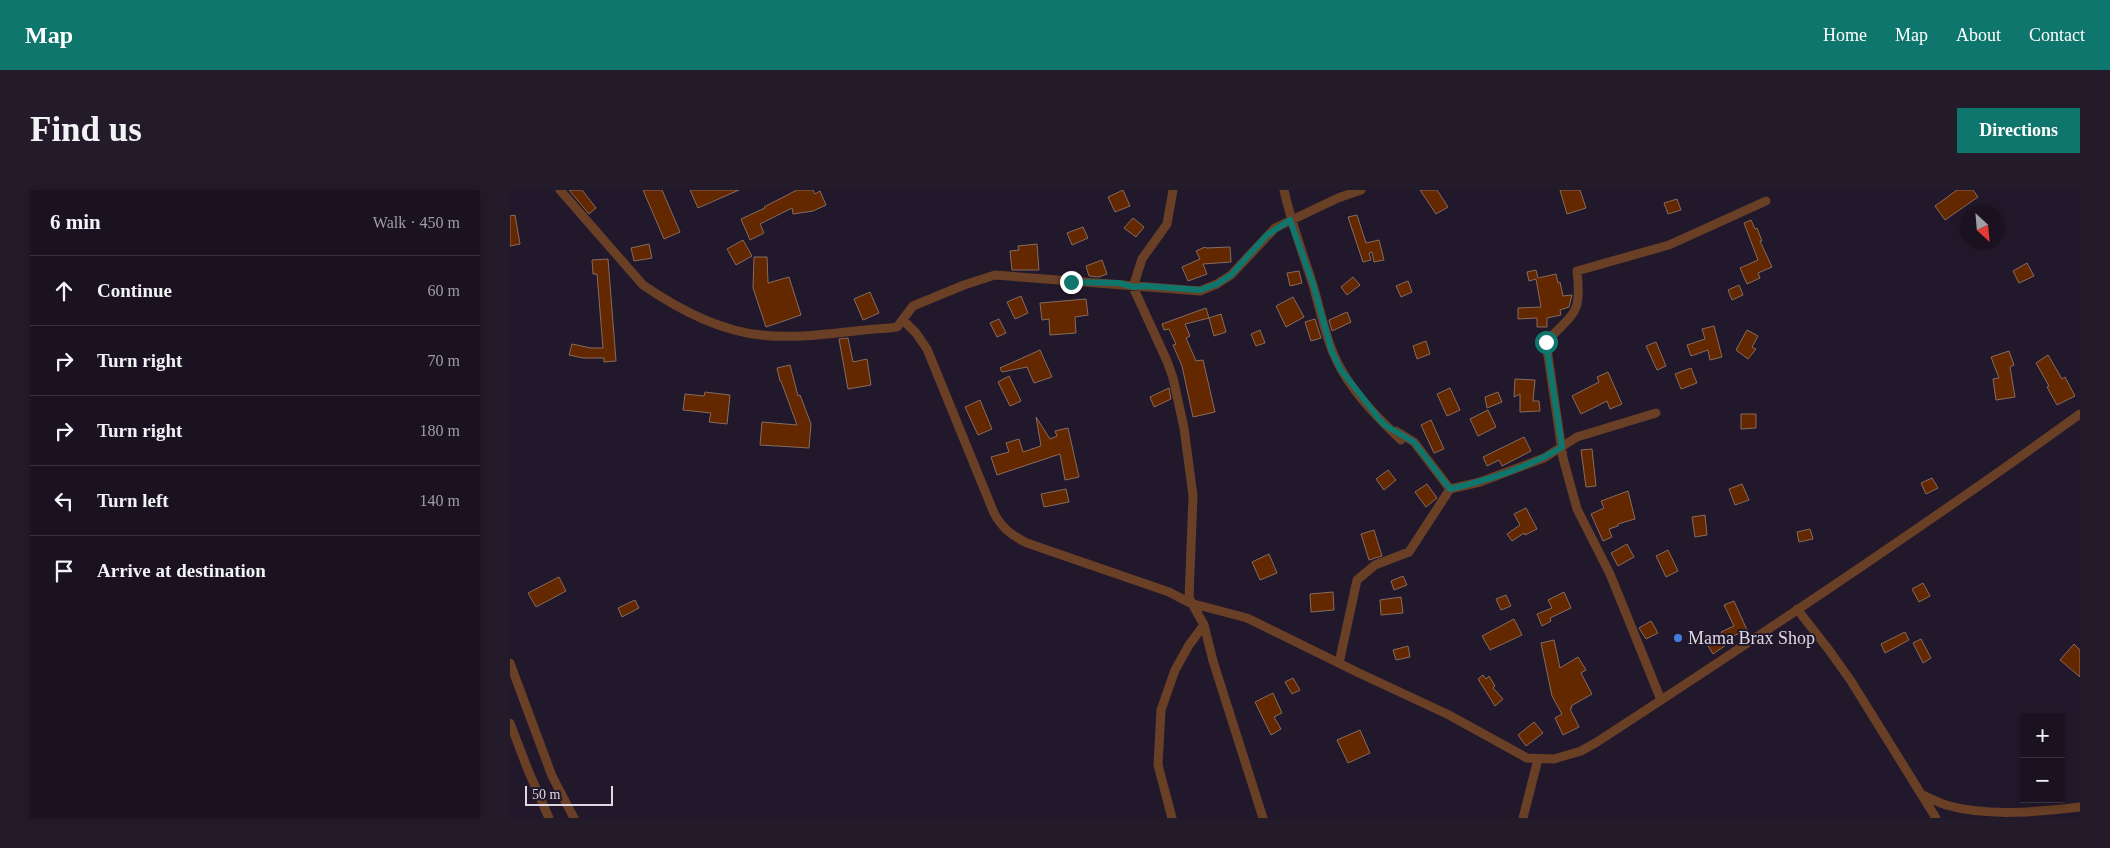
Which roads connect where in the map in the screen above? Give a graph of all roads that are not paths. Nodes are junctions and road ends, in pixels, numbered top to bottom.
1 (560, 190) edge
2 (1173, 190) edge
3 (1284, 190) edge
4 (1360, 190) edge
5 (1766, 201) dead end
6 (1290, 220) junction
7 (1134, 287) junction
8 (897, 327) junction
9 (1656, 412) dead end
10 (2080, 414) edge
11 (1386, 426) junction
12 (1401, 440) dead end
13 (1562, 447) junction
14 (1450, 489) junction
15 (1190, 603) junction
16 (1797, 609) junction
17 (1204, 625) junction
18 (510, 663) edge
19 (1339, 663) junction
20 (1661, 700) junction
21 (510, 723) edge
22 (1538, 759) junction
23 (1920, 794) junction
24 (2080, 807) edge
25 (549, 818) edge
26 (574, 818) edge
27 (1172, 818) edge
28 (1263, 818) edge
29 (1523, 818) edge
30 (1936, 818) edge

1 - 8 street
2 - 7 street
3 - 6 street
4 - 6 street
5 - 13 street
6 - 7 street
6 - 11 street
7 - 8 street
7 - 15 street
8 - 15 street
9 - 13 street
10 - 16 street
11 - 12 street
11 - 14 street
13 - 14 street
13 - 20 street
14 - 19 street
15 - 17 street
15 - 19 street
16 - 20 street
16 - 23 street
17 - 27 street
17 - 28 street
18 - 26 street
19 - 22 street
20 - 22 street
21 - 25 street
22 - 29 street
23 - 24 street
23 - 30 street

